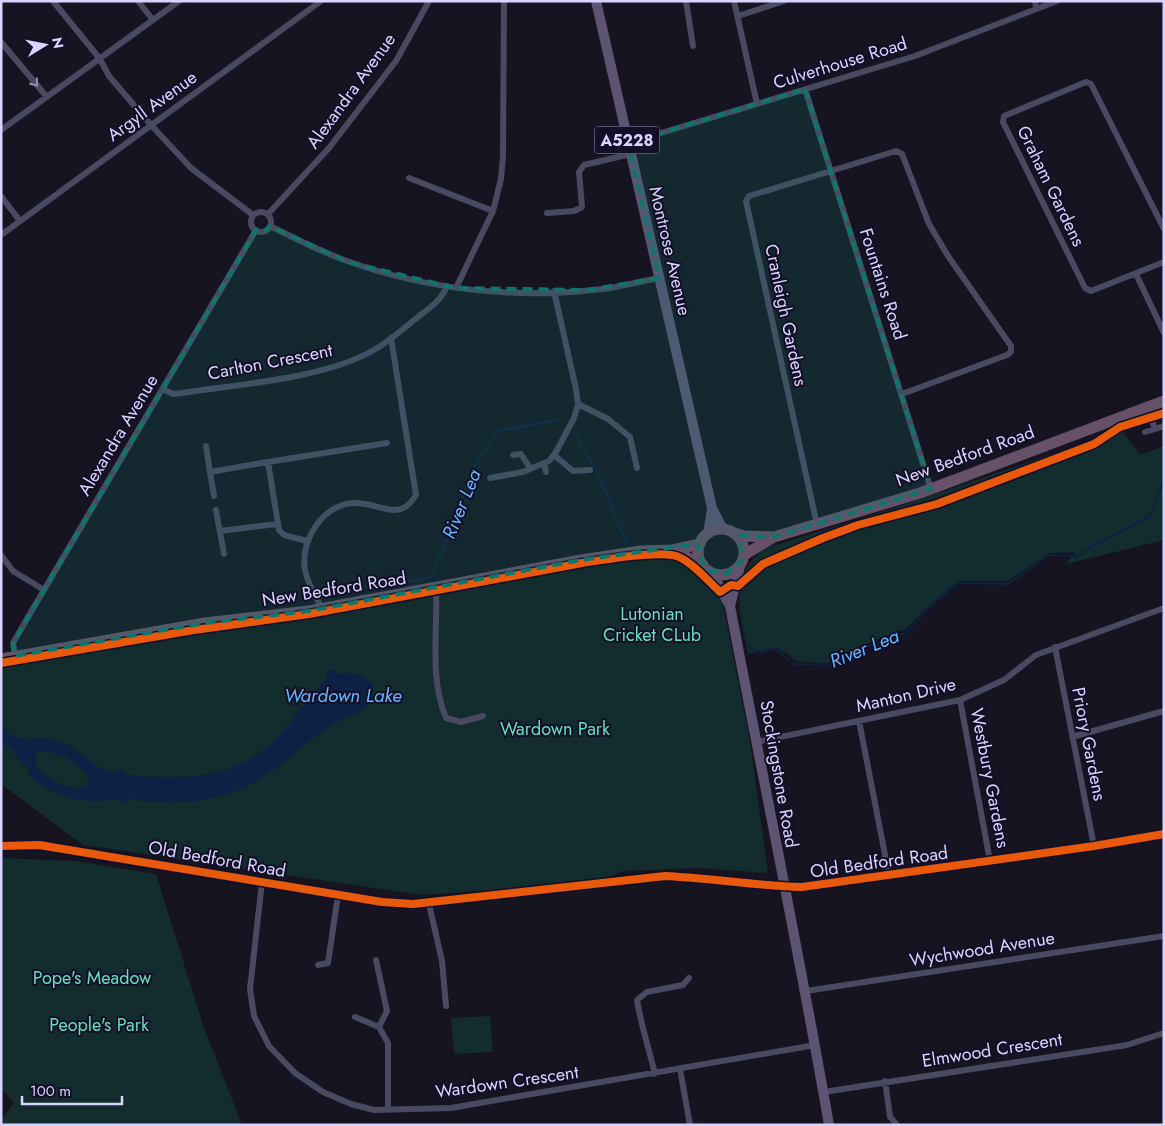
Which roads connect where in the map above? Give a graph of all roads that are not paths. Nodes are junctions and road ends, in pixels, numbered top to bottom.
1 (53, 1) edge
2 (138, 1) edge
3 (179, 1) edge
4 (321, 1) edge
5 (429, 1) edge
6 (504, 1) edge
7 (596, 1) edge
8 (685, 1) edge
9 (734, 1) edge
10 (784, 1) edge
11 (1034, 1) edge
12 (1057, 1) edge
13 (1036, 9) junction
14 (738, 16) junction
15 (153, 20) junction
16 (1, 42) edge
17 (693, 46) dead end
18 (100, 60) junction
19 (804, 89) junction
20 (47, 97) junction
21 (757, 104) junction
22 (152, 125) junction
23 (1, 130) edge
24 (628, 143) junction
25 (631, 154) junction
26 (830, 171) junction
27 (409, 178) dead end
28 (1, 196) edge
29 (493, 211) junction
30 (547, 212) dead end
31 (268, 214) junction
32 (253, 215) junction
33 (20, 221) junction
34 (270, 226) junction
35 (1164, 229) edge
36 (256, 230) junction
37 (1, 235) edge
38 (1164, 262) edge
39 (1136, 274) junction
40 (659, 278) junction
41 (448, 286) junction
42 (456, 288) junction
43 (554, 291) junction
44 (1164, 333) edge
45 (391, 338) junction
46 (163, 389) junction
47 (902, 394) junction
48 (1164, 401) edge
49 (578, 404) junction
50 (1147, 407) junction
51 (1164, 426) edge
52 (1155, 429) junction
53 (1145, 432) dead end
54 (387, 444) dead end
55 (206, 446) dead end
56 (513, 455) dead end
57 (554, 455) junction
58 (268, 462) junction
59 (544, 464) junction
60 (530, 468) junction
61 (637, 468) dead end
62 (590, 470) dead end
63 (210, 472) junction
64 (546, 472) dead end
65 (490, 478) dead end
66 (931, 489) junction
67 (214, 496) dead end
68 (712, 508) junction
69 (216, 510) dead end
70 (277, 524) junction
71 (817, 525) junction
72 (220, 531) junction
73 (728, 531) junction
74 (774, 537) junction
75 (704, 539) junction
76 (307, 542) junction
77 (672, 550) junction
78 (224, 554) dead end
79 (1, 555) edge
80 (742, 561) junction
81 (703, 565) junction
82 (712, 573) junction
83 (436, 587) junction
84 (44, 590) junction
85 (730, 606) junction
86 (1164, 608) edge
87 (322, 609) junction
88 (1055, 647) junction
89 (16, 656) junction
90 (1, 658) edge
91 (960, 700) junction
92 (1164, 711) edge
93 (483, 716) dead end
94 (859, 721) junction
95 (1072, 737) junction
96 (756, 742) junction
97 (1164, 834) edge
98 (1, 846) edge
99 (1094, 846) junction
100 (990, 861) junction
101 (889, 876) junction
102 (262, 882) junction
103 (785, 887) junction
104 (338, 895) junction
105 (429, 904) junction
106 (1164, 936) edge
107 (376, 960) dead end
108 (318, 965) dead end
109 (689, 978) dead end
110 (806, 992) junction
111 (446, 1006) dead end
112 (355, 1017) dead end
113 (379, 1027) junction
114 (1164, 1032) edge
115 (815, 1045) junction
116 (680, 1069) junction
117 (655, 1074) junction
118 (885, 1081) junction
119 (824, 1092) junction
120 (388, 1110) junction
121 (690, 1125) edge
122 (829, 1125) edge
123 (897, 1125) edge

1 - 18 street
2 - 15 street
3 - 15 street
4 - 22 street, Argyll Avenue
5 - 31 street, Alexandra Avenue
6 - 29 street
7 - 24 main road, Montrose Avenue / A5228
8 - 17 street
9 - 14 street
10 - 14 street
11 - 13 street
12 - 13 street, Culverhouse Road
13 - 19 street, Culverhouse Road
14 - 21 street
15 - 18 street
16 -> 20 street
18 - 20 street
18 - 22 street
19 - 21 street, Culverhouse Road
19 - 26 street, Fountains Road
20 - 23 street
21 - 24 street, Culverhouse Road
22 - 32 street
22 - 33 street, Argyll Avenue
24 - 25 main road, Montrose Avenue / A5228
25 - 30 street
25 - 40 main road, Montrose Avenue / A5228
26 - 47 street, Fountains Road
26 - 47 street
26 - 71 street, Cranleigh Gardens
27 - 29 street
28 - 33 street
29 - 42 street
31 - 32 street
31 - 34 street
32 - 36 street
33 - 37 street, Argyll Avenue
34 - 36 street
34 - 41 street
35 - 39 street, Graham Gardens
36 - 46 street, Alexandra Avenue
38 - 39 street, Graham Gardens
39 - 44 street
40 - 43 street
40 - 68 main road, Montrose Avenue / A5228
41 - 42 street
41 - 45 street, Carlton Crescent
42 - 43 street
43 - 49 street
45 - 46 street, Carlton Crescent
45 - 76 street
46 - 84 street, Alexandra Avenue
47 - 66 street, Fountains Road
48 - 50 highway, New Bedford Road
49 - 57 street
49 - 61 street
50 - 52 street
50 - 66 highway, New Bedford Road
51 - 52 street
52 - 53 street
54 - 58 street
55 - 63 street
56 - 60 street
57 - 59 street
57 - 62 street
58 - 63 street
58 - 70 street
59 - 60 street
59 - 64 street
60 - 65 street
63 - 67 street
66 - 71 highway, New Bedford Road
68 - 73 main road, Montrose Avenue / A5228
68 - 75 main road, Montrose Avenue / A5228
69 - 72 street
70 - 72 street
70 - 76 street
71 - 74 highway, New Bedford Road
72 - 78 street
73 - 74 highway, New Bedford Road
73 - 75 highway
73 - 80 highway
74 - 80 highway, New Bedford Road
75 - 77 highway, New Bedford Road
75 - 81 highway
76 - 87 street
77 - 81 highway, New Bedford Road
77 - 83 highway, New Bedford Road
79 - 84 street
80 - 82 highway
80 - 85 main road, Stockingstone Road
81 - 82 highway
82 - 85 main road, Stockingstone Road
83 - 87 highway, New Bedford Road
83 - 93 street
84 - 89 street, Alexandra Avenue
85 - 96 main road, Stockingstone Road
86 - 88 street, Manton Drive
87 - 89 highway, New Bedford Road
88 - 91 street, Manton Drive
88 - 95 street, Priory Gardens
89 - 90 highway, New Bedford Road
91 - 94 street, Manton Drive
91 - 100 street, Westbury Gardens
92 - 95 street
94 - 96 street, Manton Drive
94 - 101 street
95 - 99 street, Priory Gardens
96 - 103 main road, Stockingstone Road
97 - 99 street, Old Bedford Road
98 - 102 street, Old Bedford Road
99 - 100 street, Old Bedford Road
100 - 101 street, Old Bedford Road
101 - 103 street, Old Bedford Road
102 - 104 street, Old Bedford Road
102 - 120 street, Wardown Crescent
103 - 105 street, Old Bedford Road
103 - 110 main road, Stockingstone Road
104 - 105 street, Old Bedford Road
104 - 108 street
105 - 111 street
106 - 110 street, Wychwood Avenue
107 - 113 street
109 - 117 street
110 - 115 main road, Stockingstone Road
112 - 113 street
113 - 120 street
114 - 118 street, Elmwood Crescent
115 - 116 street, Wardown Crescent
115 - 119 main road, Stockingstone Road
116 - 117 street, Wardown Crescent
116 - 121 street
117 - 120 street, Wardown Crescent
118 - 119 street, Elmwood Crescent
118 - 123 street
119 - 122 main road, Stockingstone Road

